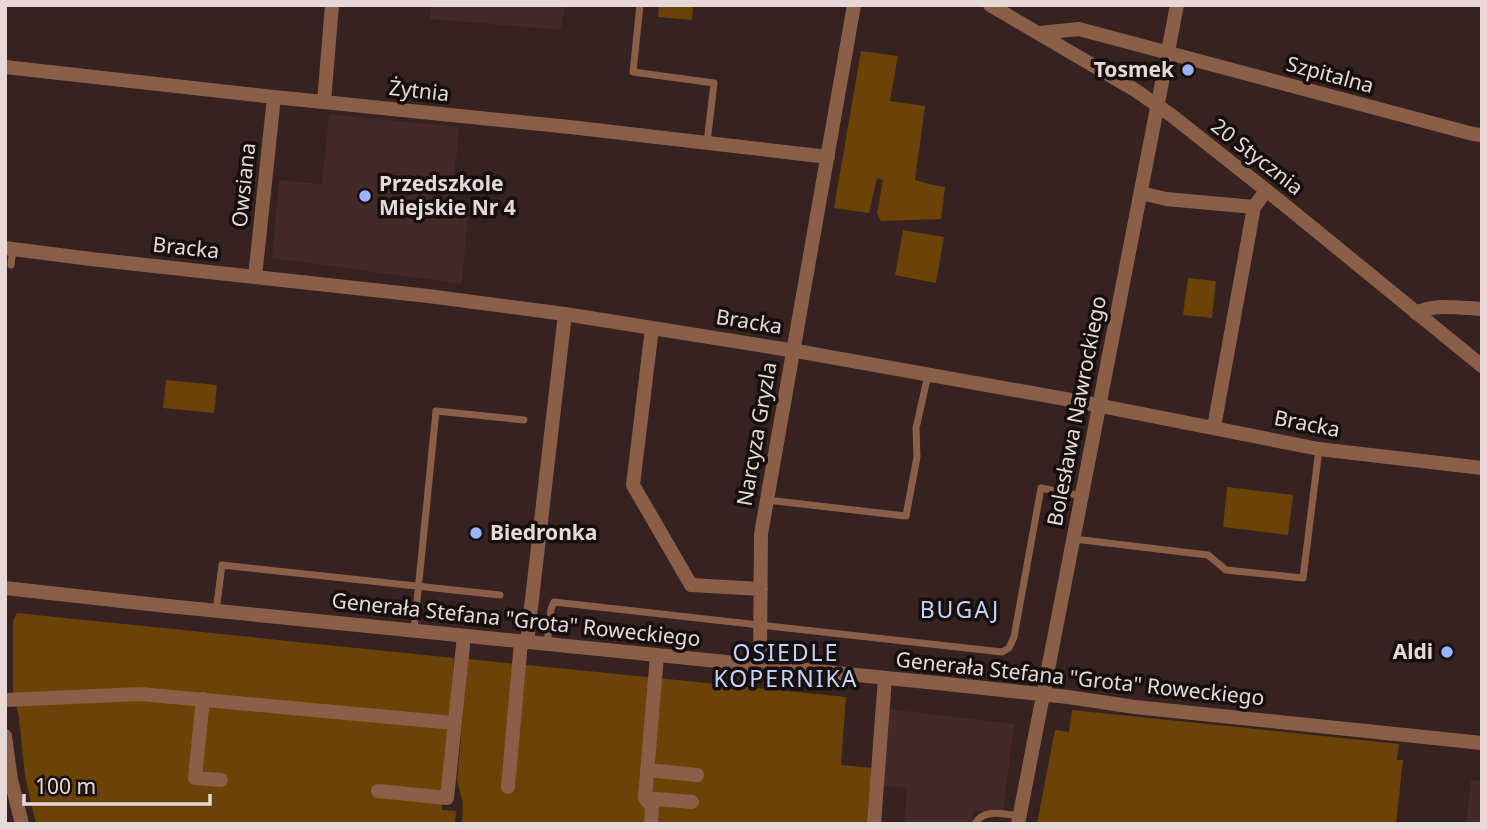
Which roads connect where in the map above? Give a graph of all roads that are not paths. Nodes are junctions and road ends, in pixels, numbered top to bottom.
1 (332, 5) edge
2 (640, 5) edge
3 (854, 5) edge
4 (1177, 5) edge
5 (994, 6) edge
6 (1040, 33) junction
7 (1168, 54) junction
8 (5, 66) edge
9 (275, 97) junction
10 (324, 102) junction
11 (1157, 105) junction
12 (1482, 135) edge
13 (707, 143) junction
14 (828, 157) junction
15 (1266, 191) junction
16 (1141, 194) junction
17 (1254, 207) junction
18 (9, 248) edge
19 (11, 265) dead end
20 (255, 277) junction
21 (1482, 309) edge
22 (1416, 313) junction
23 (565, 314) junction
24 (652, 328) junction
25 (793, 351) junction
26 (1482, 366) edge
27 (928, 375) junction
28 (1099, 406) junction
29 (524, 420) dead end
30 (1214, 427) junction
31 (1319, 449) junction
32 (1482, 468) edge
33 (1082, 495) junction
34 (766, 500) junction
35 (1073, 538) junction
36 (419, 587) junction
37 (5, 588) edge
38 (761, 589) junction
39 (500, 595) dead end
40 (216, 611) junction
41 (760, 624) junction
42 (414, 631) junction
43 (464, 636) junction
44 (524, 642) junction
45 (547, 644) junction
46 (657, 656) junction
47 (760, 666) junction
48 (885, 678) junction
49 (1043, 695) junction
50 (203, 699) junction
51 (5, 700) edge
52 (454, 723) junction
53 (5, 736) edge
54 (1482, 743) edge
55 (647, 770) junction
56 (697, 775) dead end
57 (221, 780) dead end
58 (508, 787) dead end
59 (378, 791) dead end
60 (645, 798) junction
61 (692, 802) dead end
62 (1018, 820) edge
63 (22, 824) edge
64 (650, 824) edge
65 (874, 824) edge
66 (975, 824) edge

1 - 10 street
2 - 13 lane
3 - 14 street, Narcyza Gryzla
4 - 7 street, Bolesława Nawrockiego
5 - 6 street, 20 Stycznia
6 - 7 street, Szpitalna
6 - 11 street, 20 Stycznia
7 - 11 street, Bolesława Nawrockiego
7 - 12 street, Szpitalna
8 - 9 street, Żytnia
9 - 10 street, Żytnia
9 - 20 street, Owsiana
10 - 13 street, Żytnia
11 - 15 street, 20 Stycznia
11 - 16 street, Bolesława Nawrockiego
13 - 14 street, Żytnia
14 - 25 street, Narcyza Gryzla
15 - 17 street
15 - 22 street, 20 Stycznia
16 - 17 street
16 - 28 street, Bolesława Nawrockiego
17 - 30 street
18 - 19 lane
18 - 20 street, Bracka
20 - 23 street, Bracka
21 - 22 street
22 - 26 street, 20 Stycznia
23 - 24 street, Bracka
23 - 44 street
24 - 25 street, Bracka
24 - 38 street
25 - 27 street, Bracka
25 - 34 street, Narcyza Gryzla
27 - 28 street, Bracka
27 - 34 lane
28 - 30 street, Bracka
28 - 33 street, Bolesława Nawrockiego
29 - 36 lane
30 - 31 street, Bracka
31 - 32 street, Bracka
31 - 35 lane
33 - 35 street, Bolesława Nawrockiego
33 - 41 lane
34 - 38 street, Narcyza Gryzla
35 - 49 street, Bolesława Nawrockiego
36 - 39 lane
36 - 40 lane
36 - 42 lane
37 - 40 street, Generała Stefana "Grota" Roweckiego
38 - 41 street, Narcyza Gryzla
40 - 42 street, Generała Stefana "Grota" Roweckiego
41 - 45 lane
41 - 47 street, Narcyza Gryzla
42 - 43 street, Generała Stefana "Grota" Roweckiego
43 - 44 street, Generała Stefana "Grota" Roweckiego
43 - 52 street
44 - 45 street, Generała Stefana "Grota" Roweckiego
44 - 58 street
45 - 46 street, Generała Stefana "Grota" Roweckiego
46 - 47 street, Generała Stefana "Grota" Roweckiego
46 - 55 street
47 - 48 street, Generała Stefana "Grota" Roweckiego
48 - 49 street, Generała Stefana "Grota" Roweckiego
48 - 65 street
49 - 54 street, Generała Stefana "Grota" Roweckiego
49 - 62 street, Bolesława Nawrockiego
50 - 51 street
50 - 52 street
50 - 57 street
52 - 59 street
53 - 63 street
55 - 56 street
55 - 60 street
60 - 61 street
60 - 64 street
62 - 66 lane

